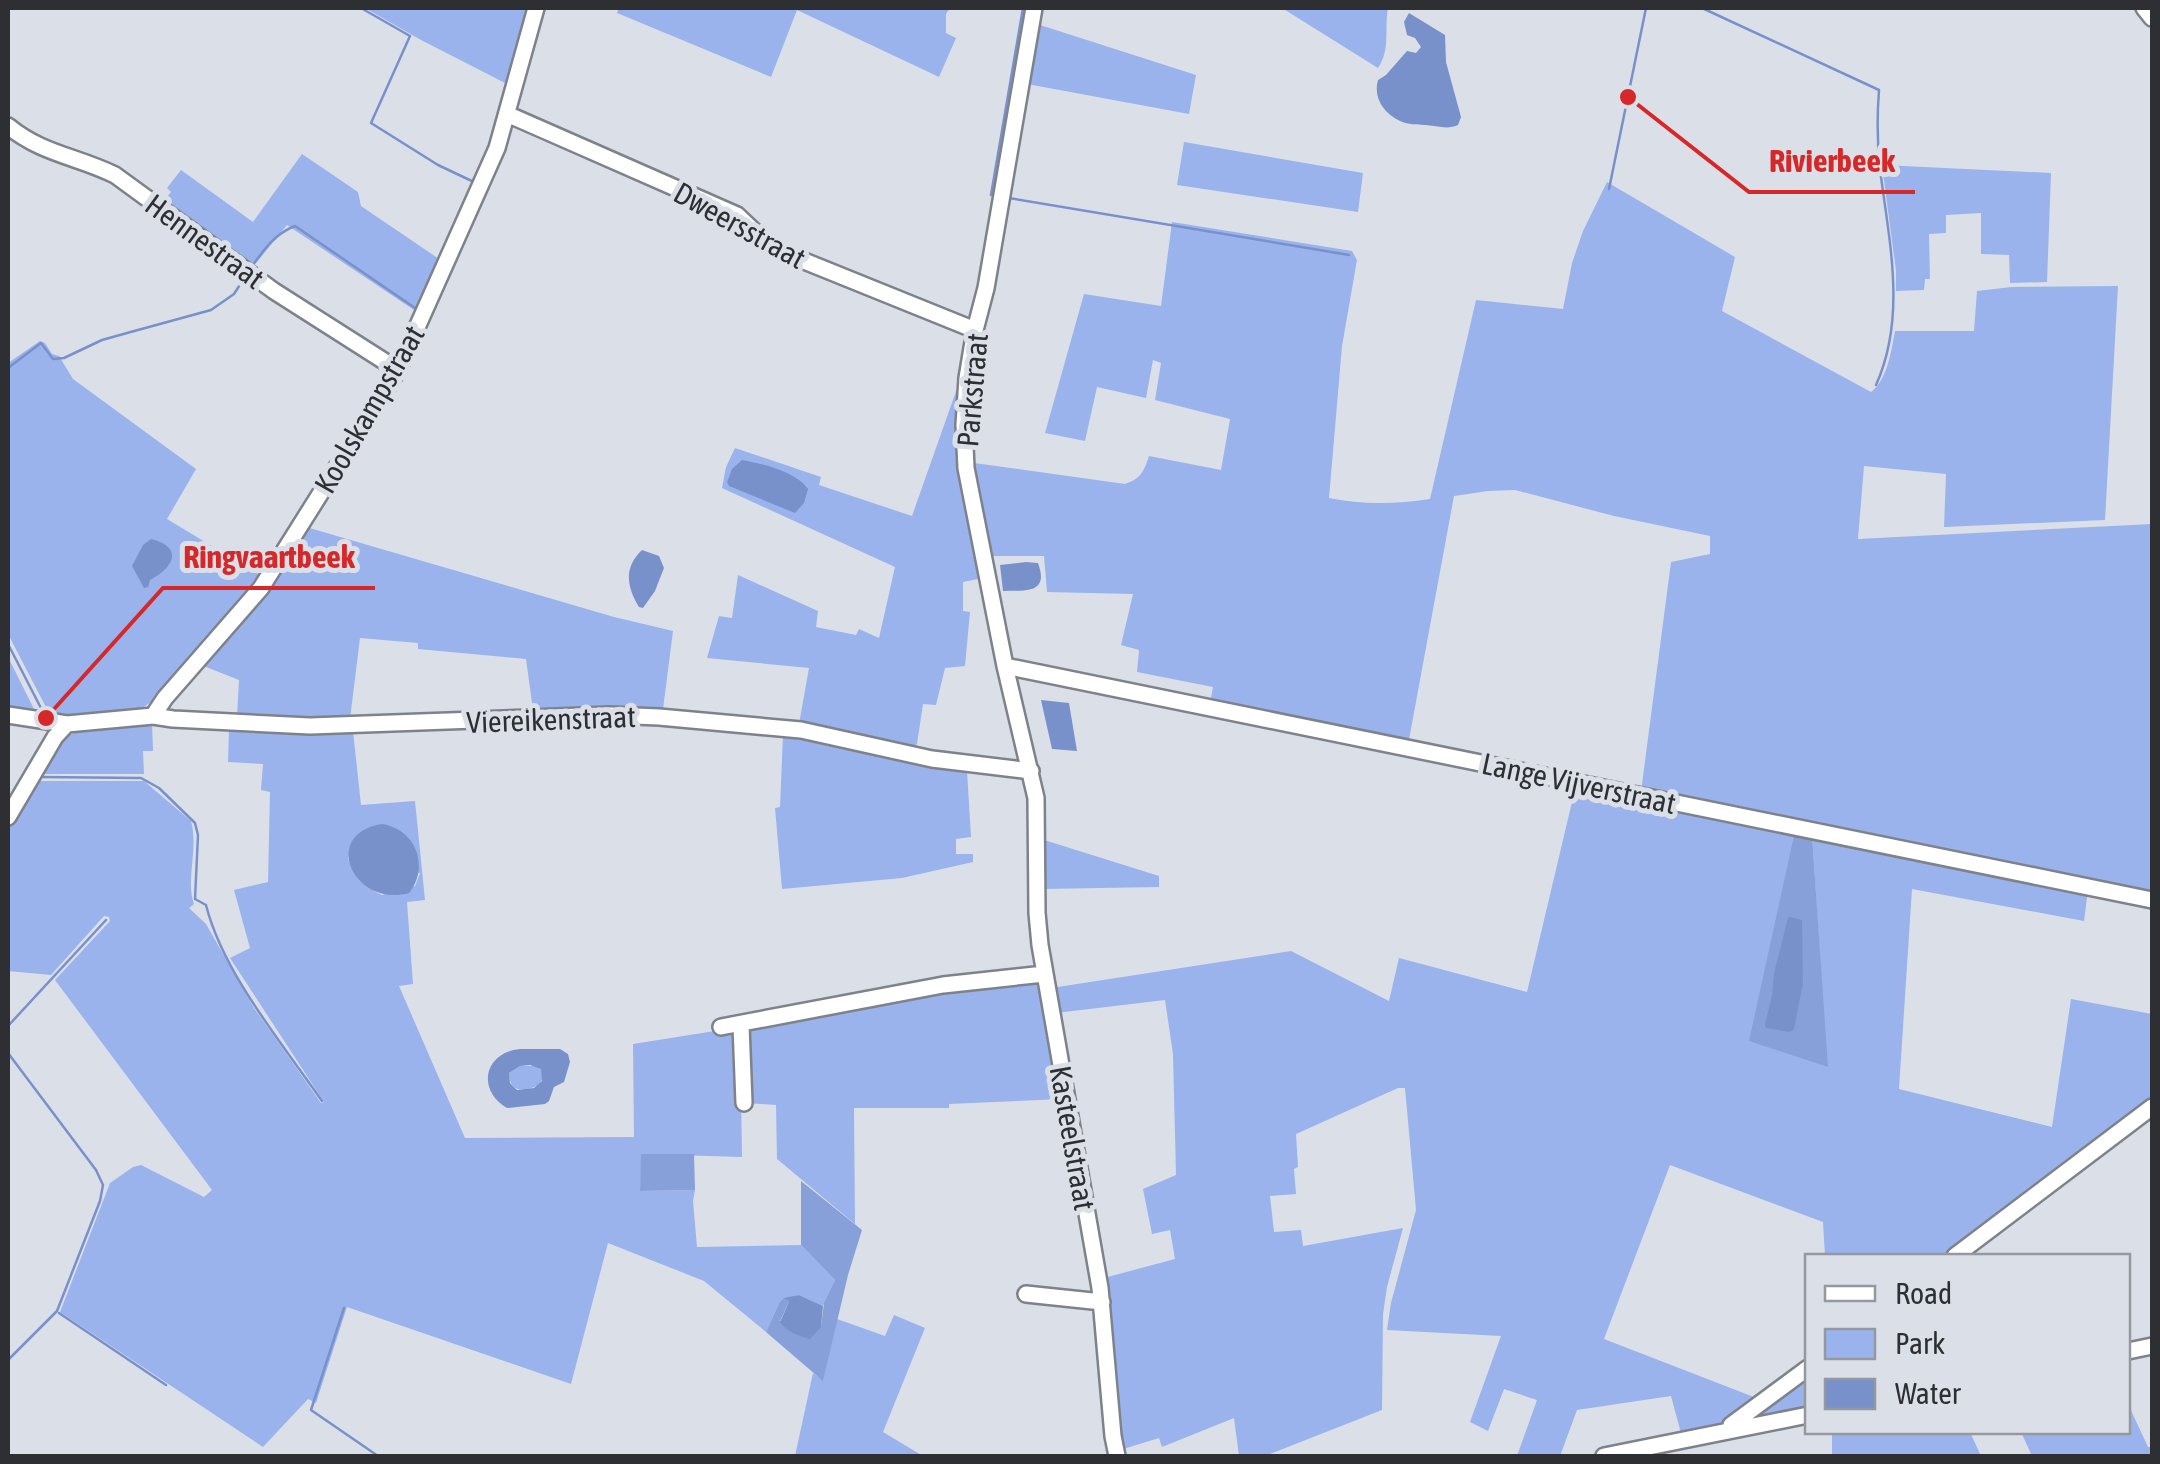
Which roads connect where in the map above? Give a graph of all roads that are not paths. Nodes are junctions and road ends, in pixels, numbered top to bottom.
1 (536, 8) edge
2 (1034, 8) edge
3 (2144, 8) edge
4 (2152, 18) edge
5 (508, 114) junction
6 (8, 126) edge
7 (975, 330) junction
8 (398, 370) junction
9 (1004, 666) junction
10 (8, 714) edge
11 (153, 716) junction
12 (67, 724) junction
13 (1031, 772) junction
14 (8, 818) edge
15 (2152, 900) edge
16 (1044, 974) junction
17 (742, 1025) junction
18 (721, 1027) dead end
19 (744, 1102) dead end
20 (2152, 1107) edge
21 (1958, 1254) edge
22 (1026, 1294) dead end
23 (1102, 1302) junction
24 (1805, 1370) edge
25 (1805, 1416) edge
26 (1730, 1430) junction
27 (1117, 1456) edge
28 (1604, 1456) edge

1 - 5 street, Koolskampstraat
2 - 7 street, Parkstraat
3 - 4 street
5 - 7 street, Dweersstraat
5 - 8 street, Koolskampstraat
6 - 8 street, Hennestraat
7 - 9 street, Parkstraat
8 - 11 street, Koolskampstraat
9 - 13 street, Parkstraat
9 - 15 street, Lange Vijverstraat
10 - 12 street, Viereikenstraat
11 - 12 street, Viereikenstraat
11 - 13 street, Viereikenstraat
12 - 14 street
13 - 16 street, Kasteelstraat
16 - 17 street
16 - 23 street, Kasteelstraat
17 - 18 street
17 - 19 street
20 - 21 street
22 - 23 street
23 - 27 street, Kasteelstraat
24 - 26 street
25 - 26 street
26 - 28 street

